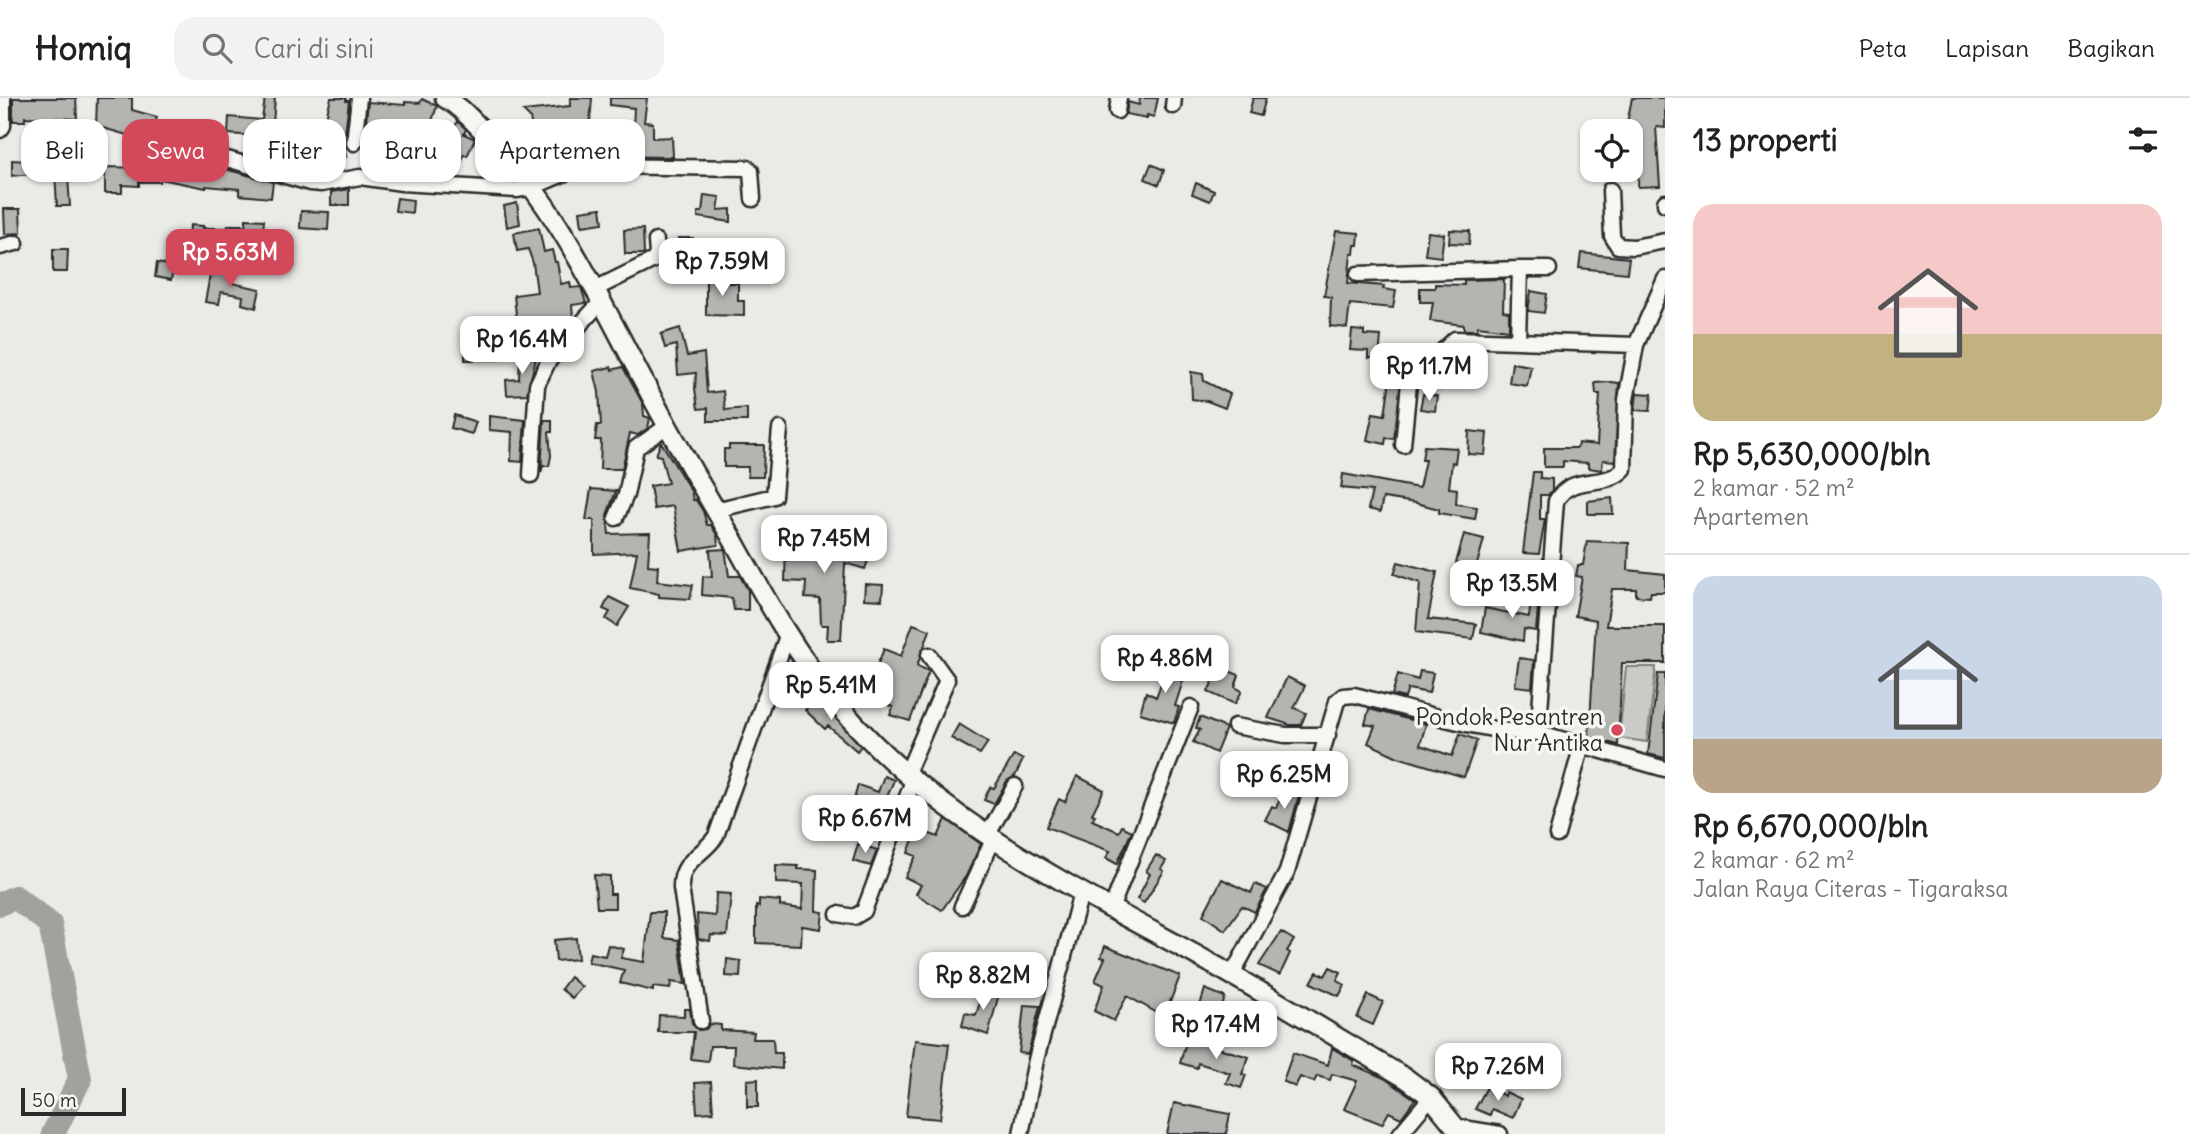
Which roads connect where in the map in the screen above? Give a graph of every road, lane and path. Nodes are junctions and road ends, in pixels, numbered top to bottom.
1 (3, 98) edge
2 (359, 98) edge
3 (451, 100) edge
4 (0, 130) edge
5 (354, 143) dead end
6 (229, 159) edge
7 (535, 188) junction
8 (1610, 190) dead end
9 (753, 199) dead end
10 (656, 241) dead end
11 (1665, 241) edge
12 (16, 243) dead end
13 (0, 247) edge
14 (1520, 269) junction
15 (1549, 269) dead end
16 (1358, 274) dead end
17 (1665, 279) edge
18 (598, 295) junction
19 (1518, 340) junction
20 (563, 343) junction
21 (1636, 345) junction
22 (501, 347) dead end
23 (667, 426) junction
24 (780, 429) dead end
25 (1403, 445) dead end
26 (531, 475) dead end
27 (715, 510) junction
28 (616, 518) dead end
29 (787, 636) junction
30 (929, 655) dead end
31 (1191, 706) dead end
32 (1235, 726) dead end
33 (1540, 733) junction
34 (1328, 735) junction
35 (1582, 745) junction
36 (1665, 769) edge
37 (911, 776) junction
38 (1015, 786) dead end
39 (1557, 835) dead end
40 (991, 836) junction
41 (1081, 893) junction
42 (961, 906) dead end
43 (1111, 909) junction
44 (838, 914) dead end
45 (1232, 975) junction
46 (701, 1021) dead end
47 (1431, 1097) junction
48 (1459, 1130) edge
49 (1021, 1134) edge
50 (1400, 1134) edge
51 (1500, 1134) edge

1 - 4 street
2 - 5 street
3 - 7 main road
6 - 7 street
7 - 9 street
7 - 18 main road
8 - 11 street
10 - 18 street
12 - 13 street
14 - 15 street
14 - 16 street
14 - 19 street
17 - 21 street
18 - 20 street
18 - 23 main road
19 - 21 street
19 - 25 street
20 - 22 street
20 - 26 street
21 - 33 street
23 - 27 main road
23 - 28 street
24 - 27 street
27 - 29 main road
29 - 37 main road
29 - 46 street
30 - 37 street
31 - 43 street
32 - 34 street
33 - 34 street
33 - 35 street
34 - 45 street
35 - 36 street
35 - 39 street
37 - 40 main road
37 - 44 street
38 - 40 street
40 - 41 main road
40 - 42 street
41 - 43 main road
41 - 49 street
43 - 45 main road
45 - 47 main road
47 - 48 main road
47 - 50 street
48 - 51 street

